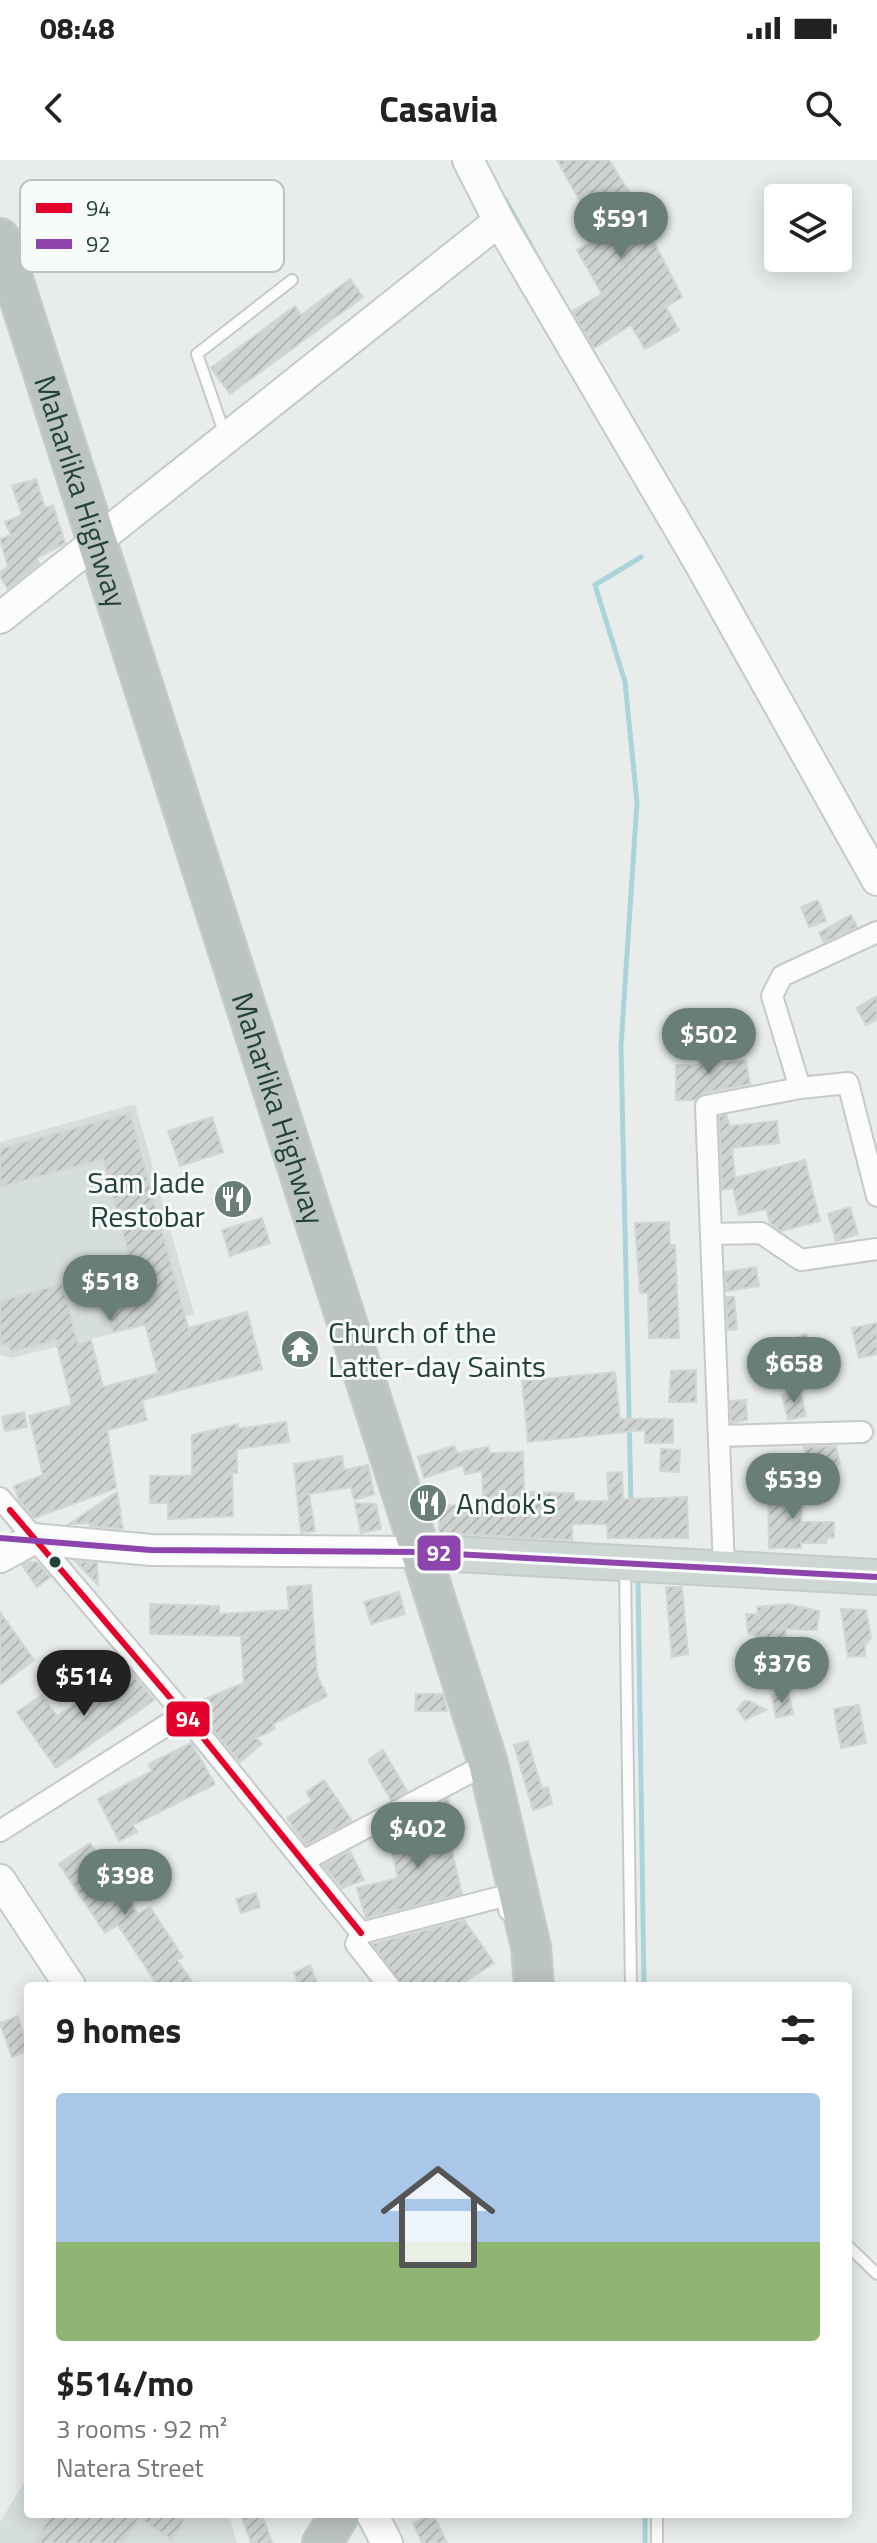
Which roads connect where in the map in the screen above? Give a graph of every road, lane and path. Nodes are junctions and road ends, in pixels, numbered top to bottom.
1 (468, 160) edge
2 (499, 221) junction
3 (2, 254) edge
4 (292, 280) dead end
5 (226, 438) junction
6 (98, 540) junction
7 (0, 618) edge
8 (877, 880) edge
9 (877, 932) edge
10 (800, 1088) junction
11 (877, 1196) edge
12 (711, 1234) junction
13 (877, 1249) edge
14 (862, 1432) dead end
15 (719, 1436) junction
16 (0, 1498) edge
17 (0, 1538) edge
18 (33, 1539) junction
19 (418, 1552) junction
20 (0, 1557) edge
21 (625, 1564) junction
22 (724, 1570) junction
23 (877, 1577) edge
24 (184, 1714) junction
25 (488, 1763) junction
26 (0, 1831) edge
27 (305, 1860) junction
28 (0, 1880) edge
29 (361, 1933) junction
30 (67, 1982) edge
31 (386, 1982) edge
32 (516, 1982) edge
33 (534, 1982) edge
34 (631, 1982) edge
35 (852, 2250) edge
36 (877, 2274) edge
37 (338, 2518) edge
38 (374, 2518) edge
39 (657, 2518) edge
40 (322, 2543) edge
41 (387, 2543) edge
42 (657, 2543) edge

1 - 2 street
2 - 5 street
2 - 8 street
3 - 6 highway, Maharlika Highway
4 - 5 lane
5 - 6 street
6 - 7 street
6 - 19 highway, Maharlika Highway
9 - 10 street
10 - 11 street
10 - 12 street
12 - 13 street
12 - 15 street
14 - 15 street
15 - 22 street
16 - 18 street
17 - 18 street
18 - 19 street
18 - 20 street
18 - 24 street
19 - 21 main road
19 - 25 highway, Maharlika Highway
21 - 22 main road
21 - 34 lane
22 - 23 main road
24 - 26 street
24 - 27 street
25 - 27 street
25 - 33 highway, Maharlika Highway
27 - 29 street
28 - 30 street
29 - 31 street
29 - 32 street
35 - 36 lane
37 - 40 highway
38 - 41 street
39 - 42 lane

